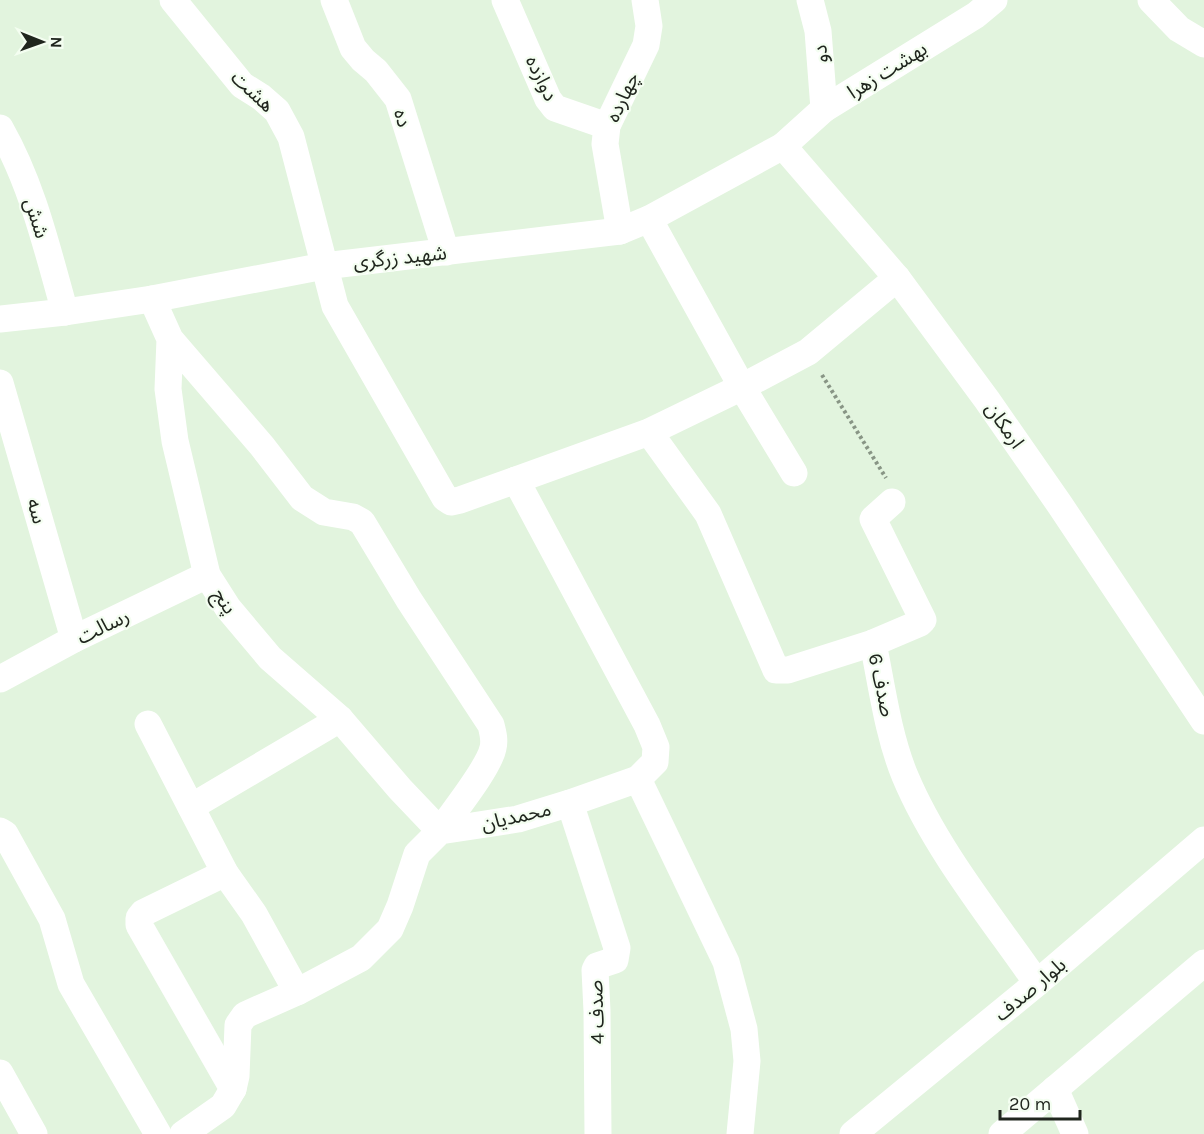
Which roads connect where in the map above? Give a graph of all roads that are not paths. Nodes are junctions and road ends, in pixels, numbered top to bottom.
1 (173, 0) edge
2 (333, 0) edge
3 (505, 0) edge
4 (645, 0) edge
5 (810, 0) edge
6 (994, 0) edge
7 (1151, 0) edge
8 (1204, 44) edge
9 (824, 109) junction
10 (607, 126) junction
11 (0, 128) edge
12 (783, 146) junction
13 (649, 219) junction
14 (620, 231) junction
15 (446, 252) junction
16 (324, 266) junction
17 (897, 278) junction
18 (152, 299) junction
19 (65, 312) junction
20 (0, 319) edge
21 (170, 339) junction
22 (0, 383) edge
23 (742, 387) junction
24 (649, 432) junction
25 (794, 473) dead end
26 (516, 480) junction
27 (892, 502) road end
28 (207, 575) junction
29 (74, 639) junction
30 (873, 643) junction
31 (0, 679) edge
32 (340, 719) junction
33 (1204, 721) edge
34 (148, 724) dead end
35 (638, 779) junction
36 (570, 803) junction
37 (191, 807) junction
38 (0, 831) edge
39 (440, 831) junction
40 (1204, 840) edge
41 (225, 873) junction
42 (1204, 963) edge
43 (1037, 983) junction
44 (297, 992) junction
45 (0, 1073) edge
46 (233, 1089) junction
47 (1055, 1089) junction
48 (34, 1134) edge
49 (158, 1134) edge
50 (183, 1134) edge
51 (598, 1134) edge
52 (740, 1134) edge
53 (853, 1134) edge
54 (1002, 1134) edge
55 (1075, 1134) edge

1 - 16 street, هشت
2 - 15 street, ده
3 - 10 street, دوازده
4 - 10 street, چهارده
5 - 9 street, دو
6 - 9 street, بهشت زهرا
7 - 8 street
9 - 12 street, بهشت زهرا
10 - 14 street, چهارده
11 - 19 street, شش
12 - 13 street, شهید زرگری
12 - 17 street, ارمکان
13 - 14 street, شهید زرگری
13 - 23 street
14 - 15 street, شهید زرگری
15 - 16 street, شهید زرگری
16 - 18 street, شهید زرگری
16 - 26 street, هشت
17 - 23 street
17 - 33 street, ارمکان
18 - 19 street, شهید زرگری
18 - 21 street, پنج
19 - 20 street, شهید زرگری
21 - 28 street, پنج
21 - 39 street
22 - 29 street, سه
23 - 24 street
23 - 25 street
24 - 26 street
24 - 30 street
26 - 35 street
27 - 30 street, صدف 6
28 - 29 street, رسالت
28 - 32 street, پنج
29 - 31 street, رسالت
30 - 43 street, صدف 6
32 - 37 street
32 - 39 street, پنج
34 - 37 street
35 - 36 street, محمدیان
35 - 52 street
36 - 39 street, محمدیان
36 - 51 street, صدف 4
37 - 41 street
38 - 49 street
39 - 44 street
40 - 43 street, بلوار صدف
41 - 44 street
41 - 46 street
42 - 47 street
43 - 53 street, بلوار صدف
44 - 46 street
45 - 48 street
46 - 50 street
47 - 54 street
47 - 55 street

